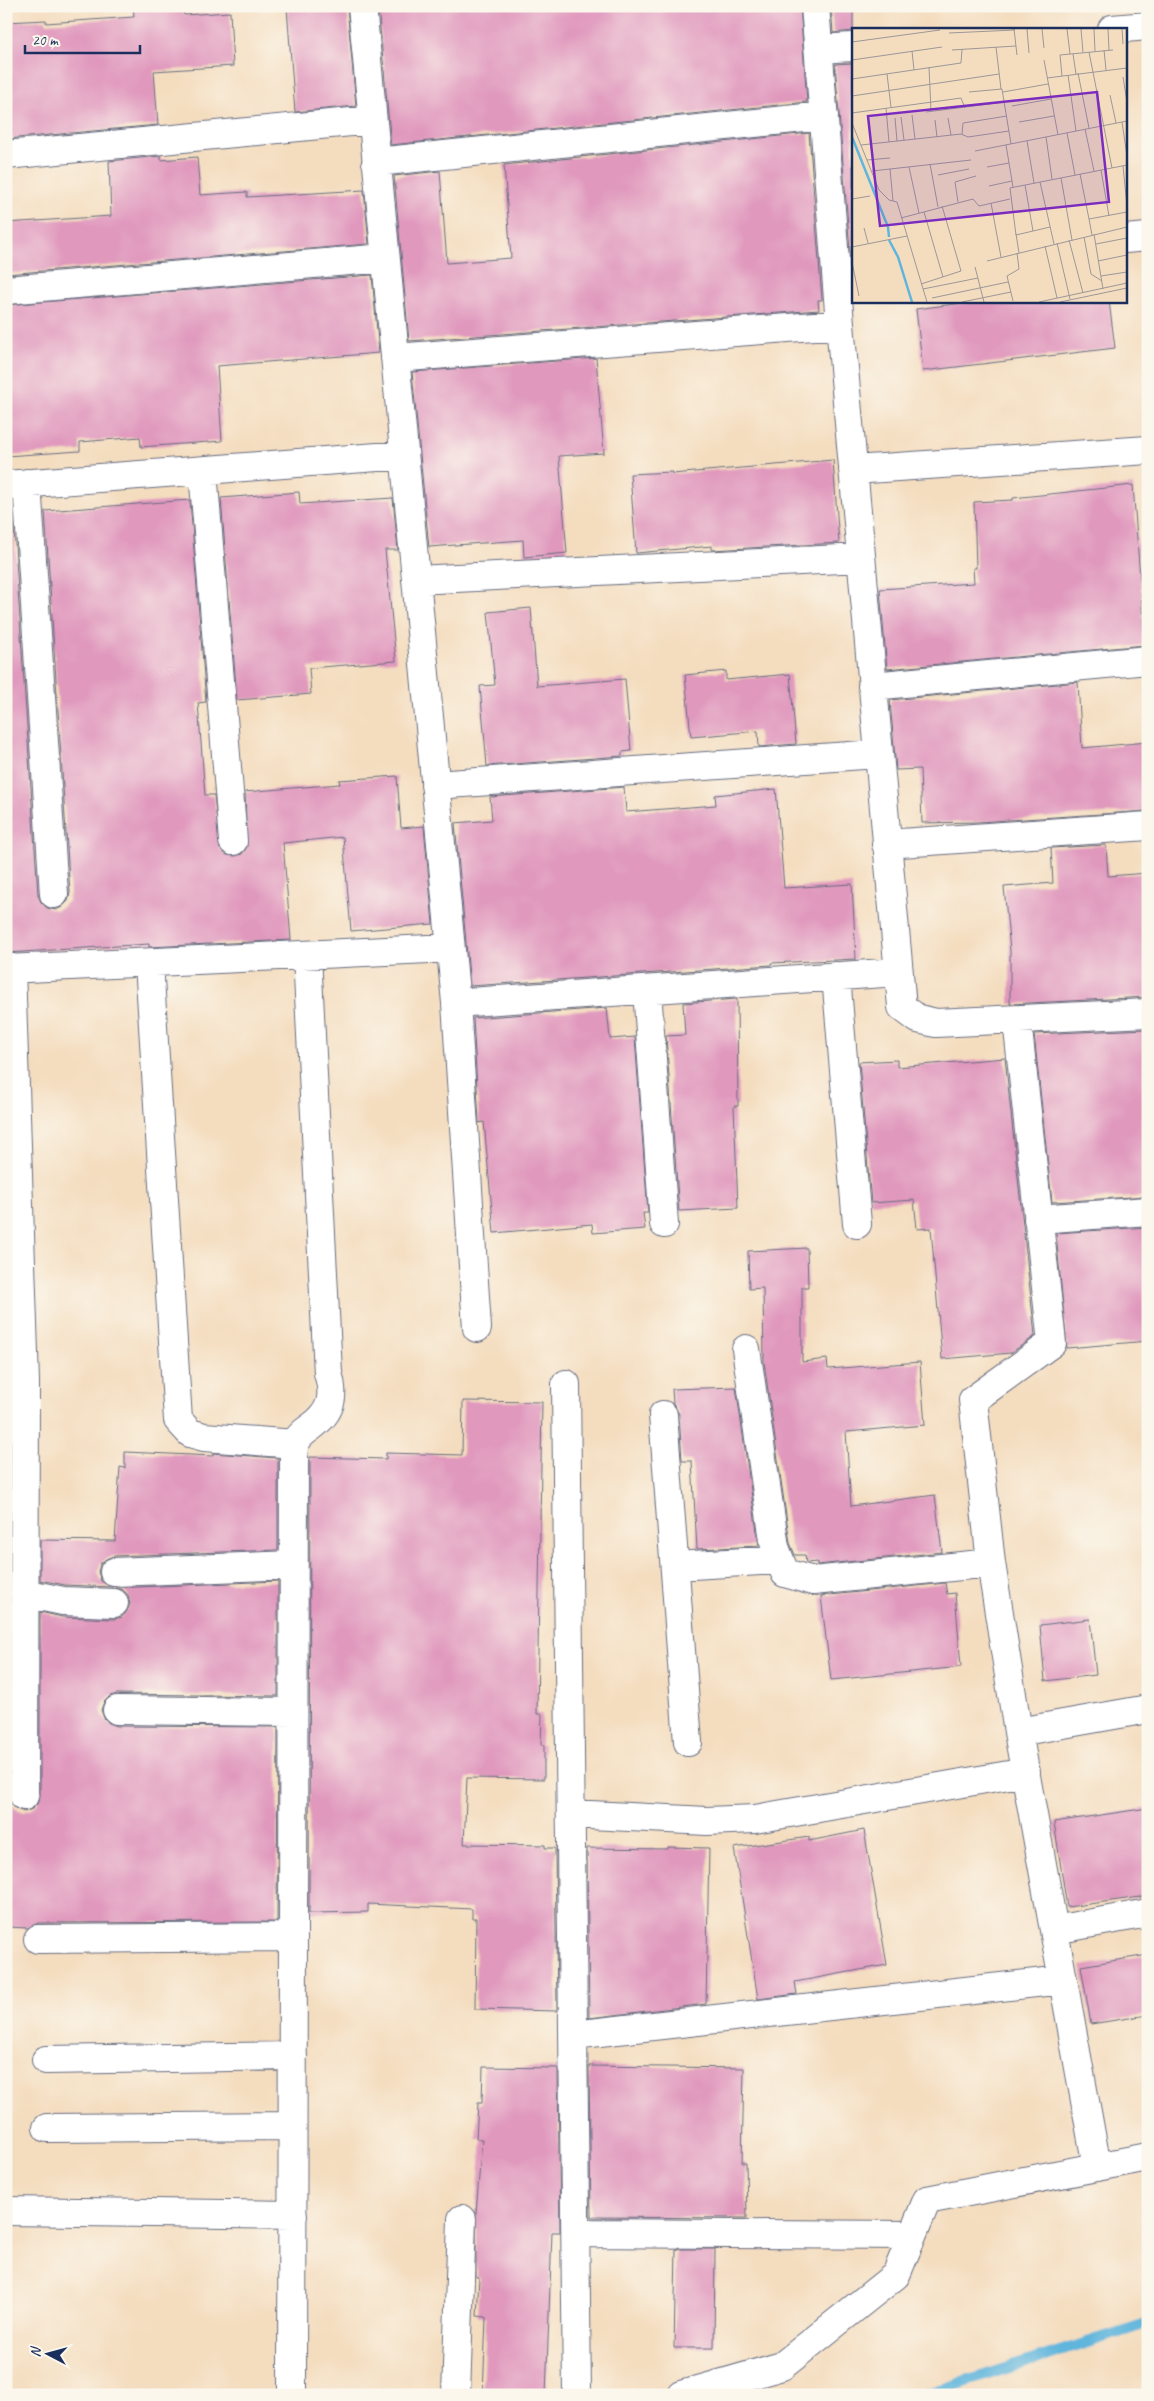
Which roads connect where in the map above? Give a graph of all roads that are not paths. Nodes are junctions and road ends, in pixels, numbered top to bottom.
1 (362, 6) edge
2 (815, 6) edge
3 (1148, 26) edge
4 (1124, 28) edge
5 (852, 47) edge
6 (818, 49) junction
7 (824, 116) junction
8 (372, 120) junction
9 (6, 155) edge
10 (376, 162) junction
11 (1148, 237) edge
12 (1126, 239) edge
13 (385, 258) junction
14 (844, 262) edge
15 (6, 290) edge
16 (840, 324) junction
17 (395, 358) junction
18 (1148, 450) edge
19 (404, 455) junction
20 (853, 470) junction
21 (203, 471) junction
22 (17, 484) edge
23 (861, 558) junction
24 (416, 580) junction
25 (1148, 660) edge
26 (872, 686) junction
27 (878, 754) junction
28 (435, 785) junction
29 (1148, 826) edge
30 (233, 841) dead end
31 (886, 844) junction
32 (54, 894) dead end
33 (450, 948) junction
34 (307, 955) junction
35 (149, 963) junction
36 (8, 968) edge
37 (898, 972) junction
38 (836, 976) junction
39 (648, 990) junction
40 (456, 1003) junction
41 (1148, 1013) edge
42 (1016, 1020) junction
43 (1148, 1211) edge
44 (1038, 1219) junction
45 (664, 1224) dead end
46 (857, 1224) dead end
47 (477, 1328) dead end
48 (746, 1349) dead end
49 (16, 1384) edge
50 (566, 1384) dead end
51 (664, 1415) dead end
52 (295, 1444) junction
53 (780, 1560) junction
54 (991, 1564) junction
55 (293, 1565) junction
56 (675, 1566) junction
57 (114, 1572) dead end
58 (24, 1593) junction
59 (114, 1603) dead end
60 (1148, 1709) edge
61 (117, 1710) dead end
62 (293, 1712) junction
63 (1018, 1732) junction
64 (15, 1741) edge
65 (688, 1742) dead end
66 (1026, 1772) junction
67 (24, 1796) dead end
68 (571, 1814) junction
69 (1148, 1913) edge
70 (1054, 1930) junction
71 (293, 1937) junction
72 (38, 1939) dead end
73 (1063, 1980) junction
74 (573, 2035) junction
75 (293, 2056) junction
76 (46, 2060) dead end
77 (292, 2126) junction
78 (47, 2128) dead end
79 (1148, 2157) edge
80 (1097, 2167) junction
81 (6, 2211) edge
82 (293, 2215) junction
83 (462, 2219) dead end
84 (576, 2233) junction
85 (912, 2235) junction
86 (292, 2395) edge
87 (456, 2395) edge
88 (577, 2395) edge
89 (681, 2395) edge

1 - 8 street
2 - 6 street
3 - 4 street
5 - 6 street
6 - 7 street
7 - 10 street
7 - 14 street
8 - 9 street
8 - 10 street
10 - 13 street
11 - 12 street
13 - 15 street
13 - 17 street
14 - 16 street
16 - 17 street
16 - 20 street
17 - 19 street
18 - 20 street
19 - 21 street
19 - 24 street
20 - 23 street
21 - 22 street
21 - 30 street
22 - 32 street
23 - 24 street
23 - 26 street
24 - 28 street
25 - 26 street
26 - 27 street
27 - 28 street
27 - 31 street
28 - 33 street
29 - 31 street
31 - 37 street
33 - 34 street
33 - 40 street
34 - 35 street
34 - 52 street
35 - 36 street
35 - 52 street
36 - 49 street
37 - 38 street
37 - 42 street
38 - 39 street
38 - 46 street
39 - 40 street
39 - 45 street
40 - 47 street
41 - 42 street
42 - 44 street
43 - 44 street
44 - 54 street
48 - 53 street
49 - 58 street
50 - 68 street
51 - 56 street
52 - 55 street
53 - 54 street
53 - 56 street
54 - 63 street
55 - 57 street
55 - 62 street
56 - 65 street
58 - 59 street
58 - 64 street
60 - 63 street
61 - 62 street
62 - 71 street
63 - 66 street
64 - 67 street
66 - 68 street
66 - 70 street
68 - 74 street
69 - 70 street
70 - 73 street
71 - 72 street
71 - 75 street
73 - 74 street
73 - 80 street
74 - 84 street
75 - 76 street
75 - 77 street
77 - 78 street
77 - 82 street
79 - 80 street
80 - 85 street
81 - 82 street
82 - 86 street
83 - 87 street
84 - 85 street
84 - 88 street
85 - 89 street

